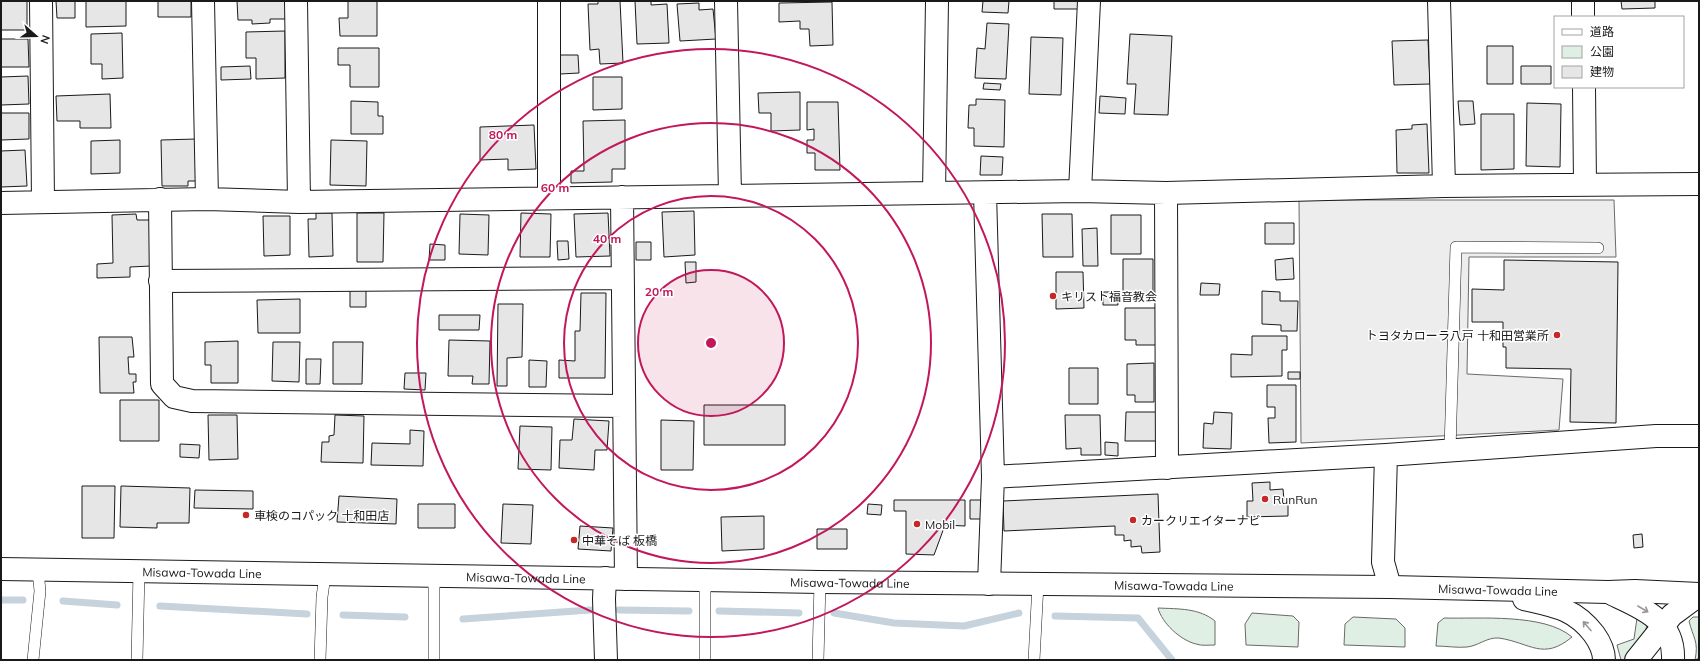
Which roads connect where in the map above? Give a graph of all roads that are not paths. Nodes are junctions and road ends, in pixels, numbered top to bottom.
1 (41, 1) edge
2 (203, 1) edge
3 (296, 1) edge
4 (549, 1) edge
5 (726, 1) edge
6 (937, 1) edge
7 (1090, 1) edge
8 (1439, 1) edge
9 (1583, 1) edge
10 (1583, 16) edge
11 (1584, 88) edge
12 (1585, 184) junction
13 (1699, 184) edge
14 (1444, 186) junction
15 (1080, 191) junction
16 (934, 193) junction
17 (985, 193) junction
18 (1166, 193) junction
19 (730, 195) junction
20 (622, 197) junction
21 (549, 198) junction
22 (160, 199) junction
23 (207, 199) junction
24 (44, 202) junction
25 (298, 202) junction
26 (1, 203) edge
27 (1598, 248) dead end
28 (622, 278) junction
29 (160, 281) junction
30 (623, 406) junction
31 (1699, 436) edge
32 (1450, 450) junction
33 (1386, 454) junction
34 (1167, 468) junction
35 (993, 478) junction
36 (1, 569) edge
37 (38, 571) junction
38 (139, 572) junction
39 (325, 574) junction
40 (434, 576) junction
41 (616, 579) junction
42 (705, 580) junction
43 (820, 582) junction
44 (989, 584) junction
45 (1038, 584) junction
46 (1390, 587) junction
47 (1489, 589) junction
48 (1608, 592) junction
49 (1699, 594) edge
50 (1662, 626) junction
51 (33, 660) edge
52 (137, 660) edge
53 (320, 660) edge
54 (434, 660) edge
55 (606, 660) edge
56 (705, 660) edge
57 (818, 660) edge
58 (1034, 660) edge
59 (1604, 660) edge
60 (1636, 660) edge
61 (1672, 660) edge

1 - 24 main road
2 - 23 main road
3 - 25 main road
4 - 21 main road
5 - 19 main road
6 - 16 main road
7 - 15 main road
8 - 14 main road
9 - 10 main road
11 - 12 main road
12 - 13 main road
12 - 14 main road
14 - 18 main road
15 - 17 main road
15 - 18 main road
16 - 17 main road
16 - 19 main road
17 - 35 main road
18 - 34 main road
19 - 20 main road
20 - 21 main road
20 - 28 main road
21 - 25 main road
22 - 23 main road
22 - 24 main road
22 - 29 main road
23 - 25 main road
24 - 26 main road
27 - 32 lane
28 - 29 main road
28 - 30 main road
29 - 30 main road
30 - 41 main road
31 - 32 main road
32 - 33 main road
33 - 34 main road
33 - 46 main road
34 - 35 main road
35 - 44 main road
36 - 37 main road, Misawa-Towada Line
37 - 38 main road, Misawa-Towada Line
37 - 51 lane
38 - 39 main road, Misawa-Towada Line
38 - 52 lane
39 - 40 main road, Misawa-Towada Line
39 - 53 lane
40 - 41 main road, Misawa-Towada Line
40 - 54 lane
41 - 42 main road, Misawa-Towada Line
41 - 55 main road
42 - 43 main road, Misawa-Towada Line
42 - 56 lane
43 - 44 main road, Misawa-Towada Line
43 - 57 lane
44 - 45 main road, Misawa-Towada Line
45 - 46 main road, Misawa-Towada Line
45 - 58 lane
46 - 47 main road, Misawa-Towada Line
47 - 48 main road, Misawa-Towada Line
59 -> 47 main road
48 - 49 main road, Misawa-Towada Line
48 -> 50 main road
49 - 50 main road
50 - 60 main road
50 - 61 main road

